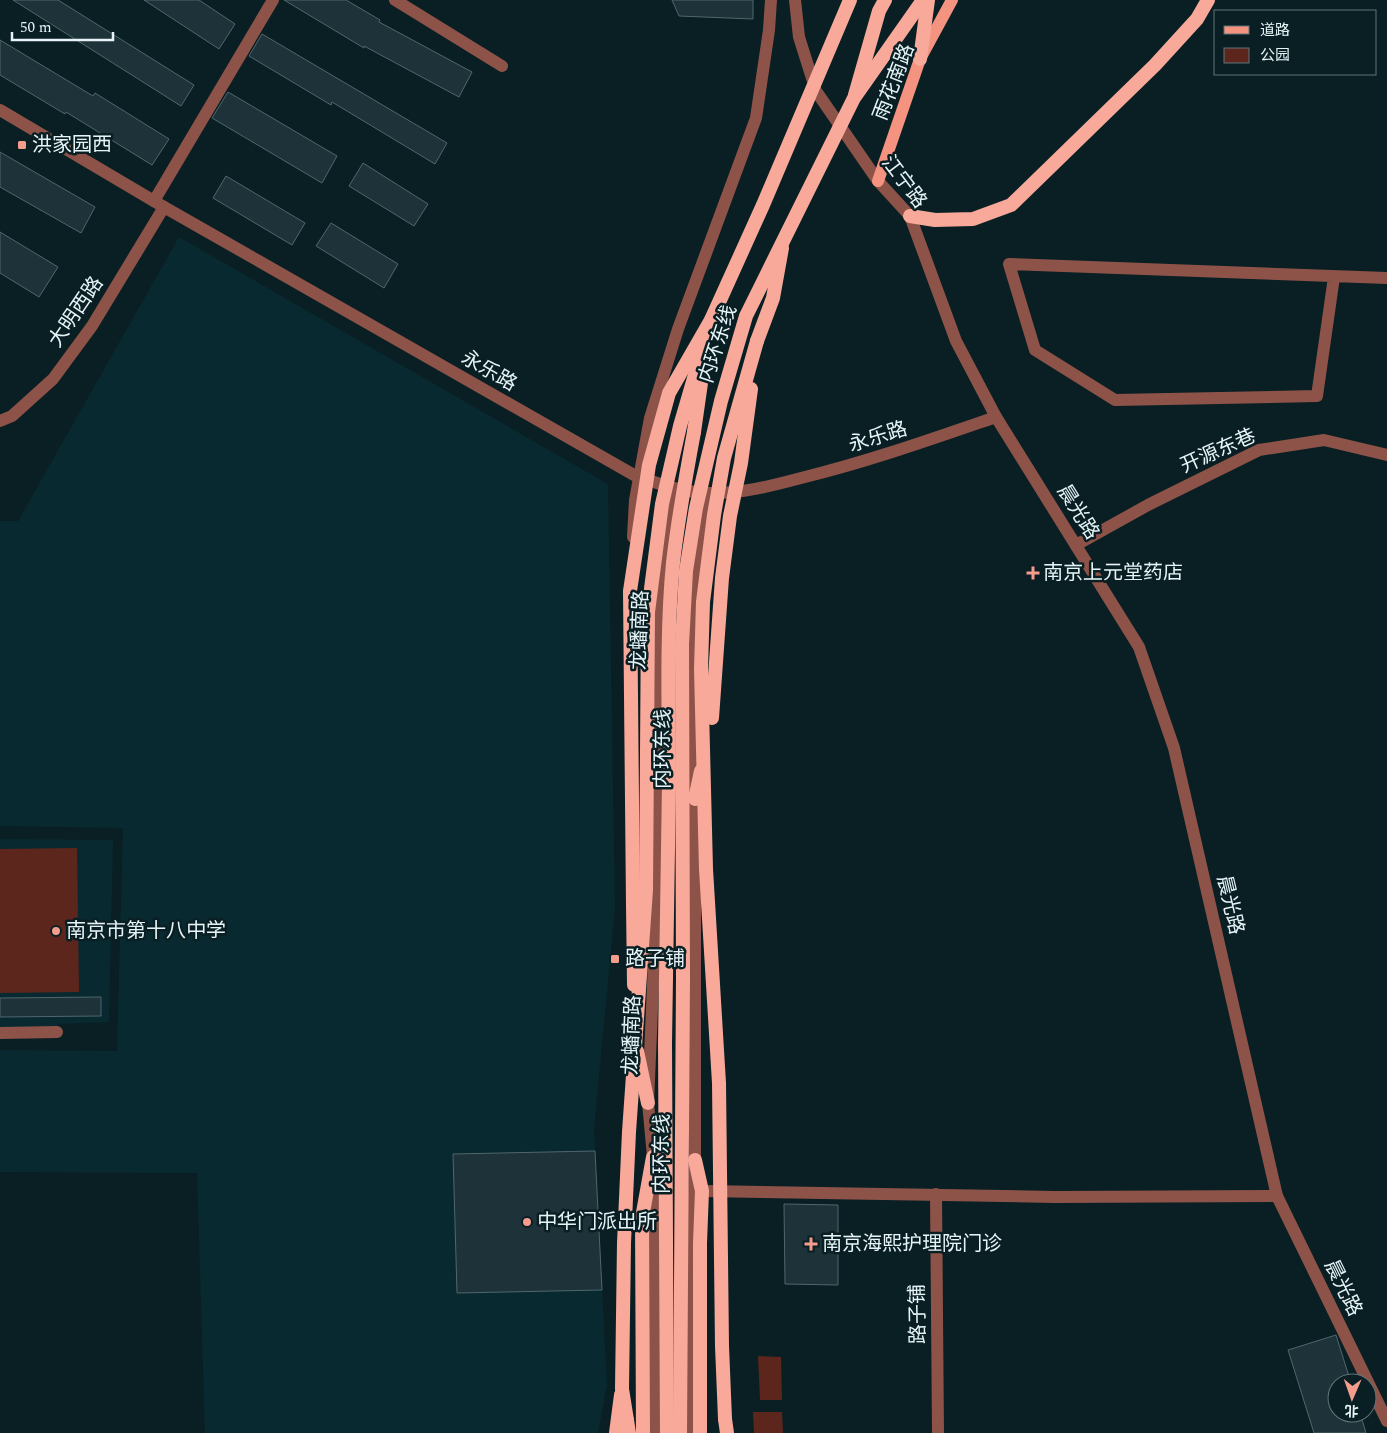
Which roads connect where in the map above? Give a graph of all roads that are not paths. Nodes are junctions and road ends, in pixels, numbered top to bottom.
1 (273, 0) edge
2 (396, 0) edge
3 (771, 0) edge
4 (796, 0) edge
5 (850, 0) edge
6 (885, 0) edge
7 (923, 0) edge
8 (928, 0) edge
9 (952, 0) edge
10 (1208, 0) edge
11 (920, 59) junction
12 (502, 66) dead end
13 (854, 98) junction
14 (0, 110) edge
15 (878, 181) junction
16 (159, 204) junction
17 (910, 216) junction
18 (783, 243) junction
19 (1334, 276) junction
20 (1387, 278) edge
21 (711, 320) junction
22 (757, 341) junction
23 (996, 417) junction
24 (0, 421) edge
25 (1387, 455) edge
26 (674, 489) junction
27 (708, 493) junction
28 (1076, 545) junction
29 (630, 591) junction
30 (695, 799) junction
31 (57, 1032) dead end
32 (0, 1033) edge
33 (648, 1103) junction
34 (653, 1157) junction
35 (695, 1160) junction
36 (702, 1191) junction
37 (936, 1194) junction
38 (1277, 1196) junction
39 (622, 1389) junction
40 (725, 1418) junction
41 (1387, 1421) edge
42 (616, 1433) edge
43 (630, 1433) edge
44 (643, 1433) edge
45 (655, 1433) edge
46 (667, 1433) edge
47 (680, 1433) edge
48 (690, 1433) edge
49 (700, 1433) edge
50 (722, 1433) edge
51 (727, 1433) edge
52 (938, 1433) edge

1 - 16 street, 大明西路
2 - 12 street
3 - 29 street, bridge
4 - 15 street, 江宁路
5 - 21 highway, 内环东线, bridge
6 - 13 highway
7 - 13 highway, bridge
8 - 11 highway
9 - 11 main road, 雨花南路
10 - 17 highway
11 - 15 main road, 雨花南路
13 - 18 highway, 内环东线, bridge
14 - 16 street, 永乐路
15 - 17 street, 江宁路
16 - 24 street, 大明西路
16 - 26 street, 永乐路
17 - 23 street, 江宁路
18 - 22 highway, bridge
18 - 47 highway, 内环东线, bridge
19 - 19 street
19 - 20 street
21 - 29 highway, bridge
21 - 39 highway, bridge
21 - 46 highway, 内环东线, bridge
22 - 30 highway, bridge
22 - 40 highway, bridge
23 - 27 street, 永乐路
23 - 28 street, 晨光路
25 - 28 street, 开源东巷
26 - 27 street, 永乐路
26 - 33 street, 龙蟠南路
27 - 30 street
28 - 38 street, 晨光路
29 - 33 highway, bridge
30 - 35 street
31 - 32 street
33 - 34 street, 龙蟠南路
34 - 44 highway
34 - 45 street, 龙蟠南路
35 - 36 highway
35 - 48 street
36 - 37 street
36 - 49 highway
37 - 38 street
37 - 52 street, 路子铺
38 - 41 street, 晨光路
39 - 42 highway, bridge
39 - 43 highway, bridge
40 - 50 highway
40 - 51 highway

